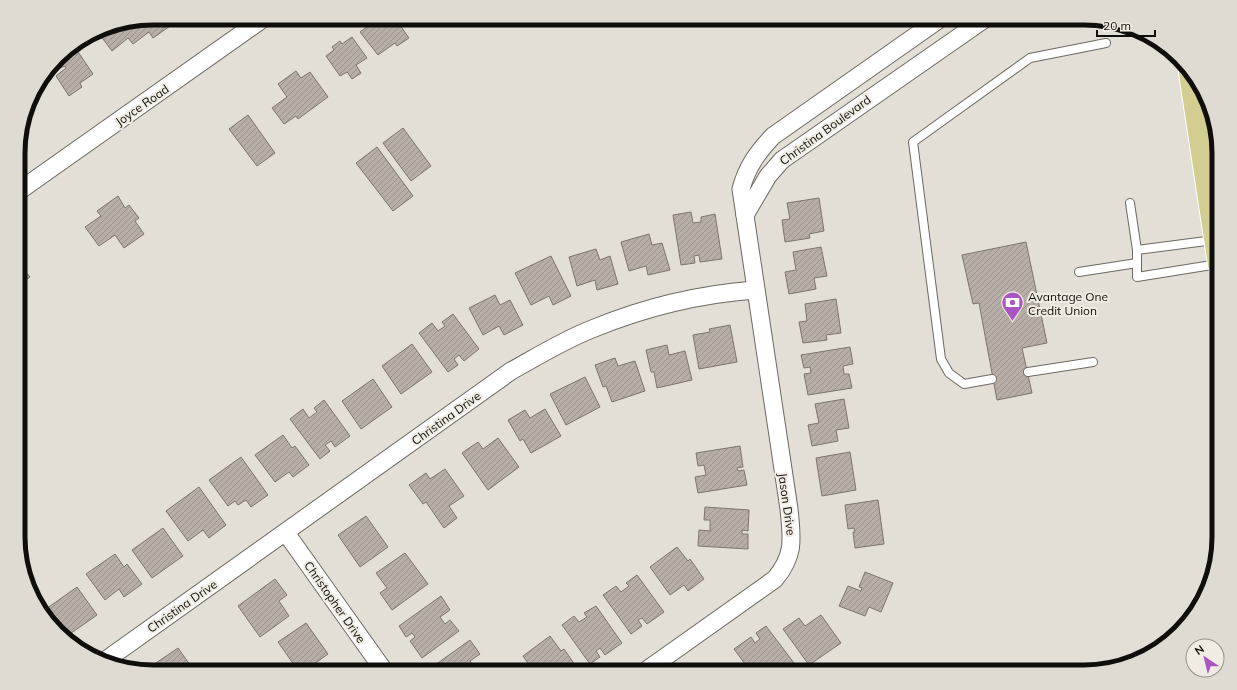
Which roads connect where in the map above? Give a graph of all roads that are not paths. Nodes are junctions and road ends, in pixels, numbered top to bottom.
1 (254, 25) edge
2 (931, 25) edge
3 (976, 25) edge
4 (1106, 43) dead end
5 (859, 76) junction
6 (1192, 84) edge
7 (873, 96) junction
8 (25, 187) edge
9 (1130, 203) dead end
10 (745, 215) junction
11 (1212, 226) edge
12 (1212, 240) edge
13 (1137, 250) junction
14 (1137, 263) junction
15 (1212, 265) edge
16 (1079, 272) dead end
17 (755, 290) junction
18 (1093, 362) dead end
19 (1028, 372) dead end
20 (992, 379) dead end
21 (286, 533) junction
22 (110, 657) edge
23 (380, 665) edge
24 (654, 665) edge

1 - 8 street, Joyce Road
2 - 5 street, Christina Boulevard
3 - 7 street, Christina Boulevard
4 - 20 lane
5 - 7 street
5 - 10 street, Christina Boulevard
6 - 11 main road
7 - 10 street, Christina Boulevard
9 - 13 lane
10 - 17 street
12 - 13 lane
13 - 14 lane
14 - 15 lane
14 - 16 lane
17 - 21 street, Christina Drive
17 - 24 street, Jason Drive
18 - 19 lane
21 - 22 street, Christina Drive
21 - 23 street, Christopher Drive

